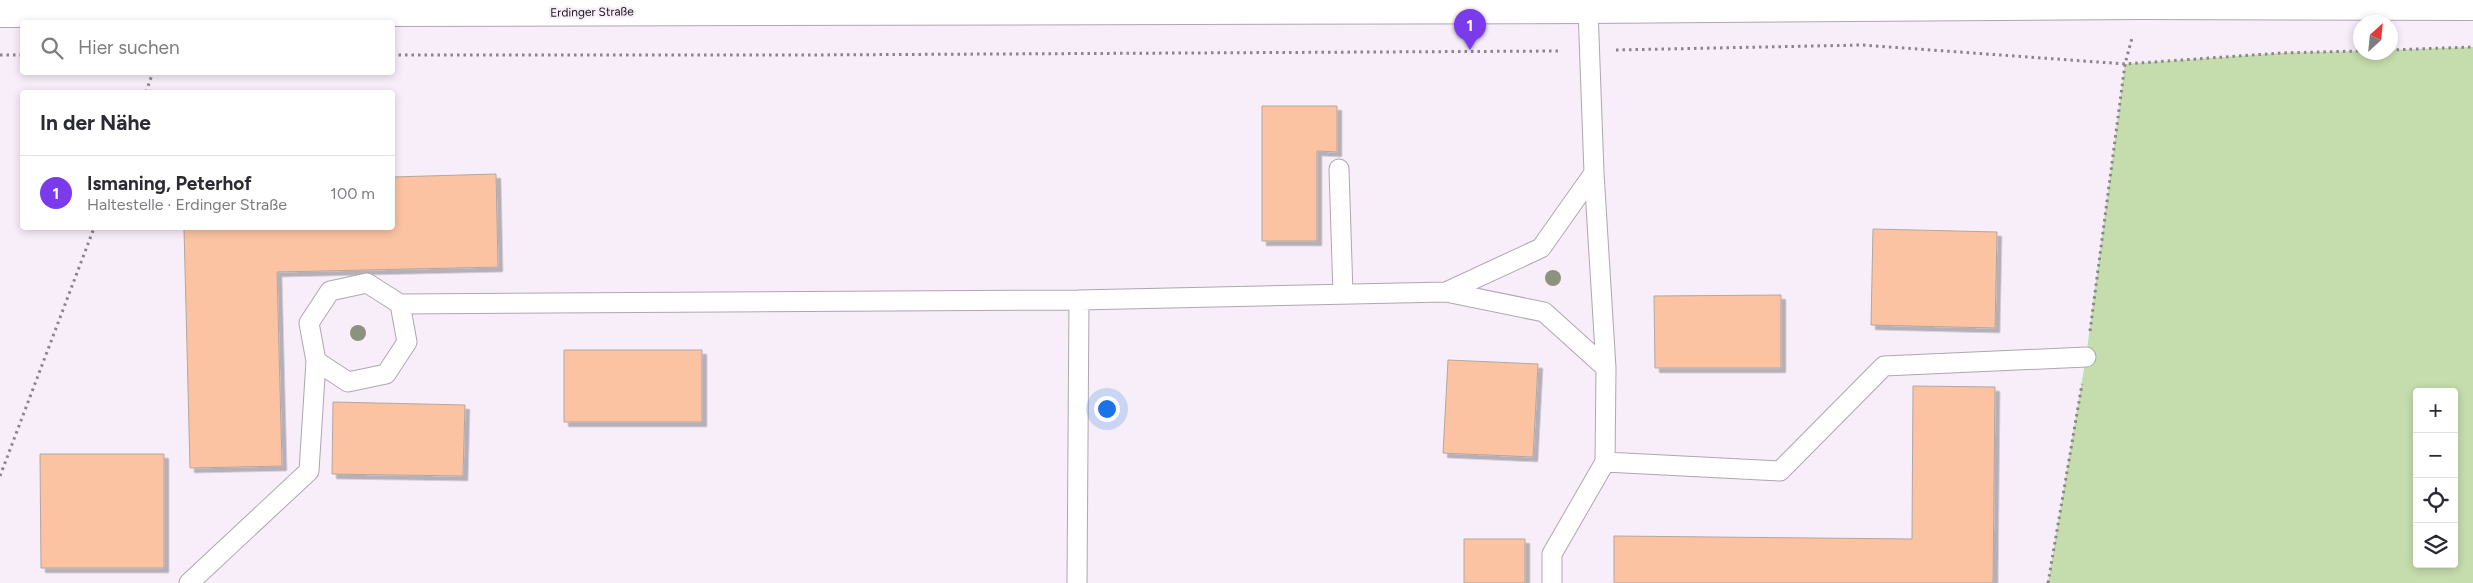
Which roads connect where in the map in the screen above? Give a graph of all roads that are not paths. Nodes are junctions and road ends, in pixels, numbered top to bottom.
1 (2473, 6) edge
2 (1588, 9) junction
3 (0, 13) edge
4 (1338, 168) dead end
5 (1594, 173) junction
6 (1446, 292) junction
7 (1343, 294) junction
8 (1079, 300) junction
9 (400, 304) junction
10 (2086, 357) road end
11 (316, 361) junction
12 (1606, 368) junction
13 (1605, 462) junction
14 (189, 583) edge
15 (1078, 583) edge
16 (1552, 583) edge

1 - 2 main road, Erdinger Straße
2 - 3 main road, Erdinger Straße
2 - 5 lane
4 - 7 lane
5 - 6 lane
5 - 12 lane
6 - 7 lane
6 - 12 lane
7 - 8 lane
8 - 9 lane
8 - 15 lane
9 - 11 lane
9 - 11 lane
10 - 13 lane
11 - 14 lane
12 - 13 lane
13 - 16 lane

